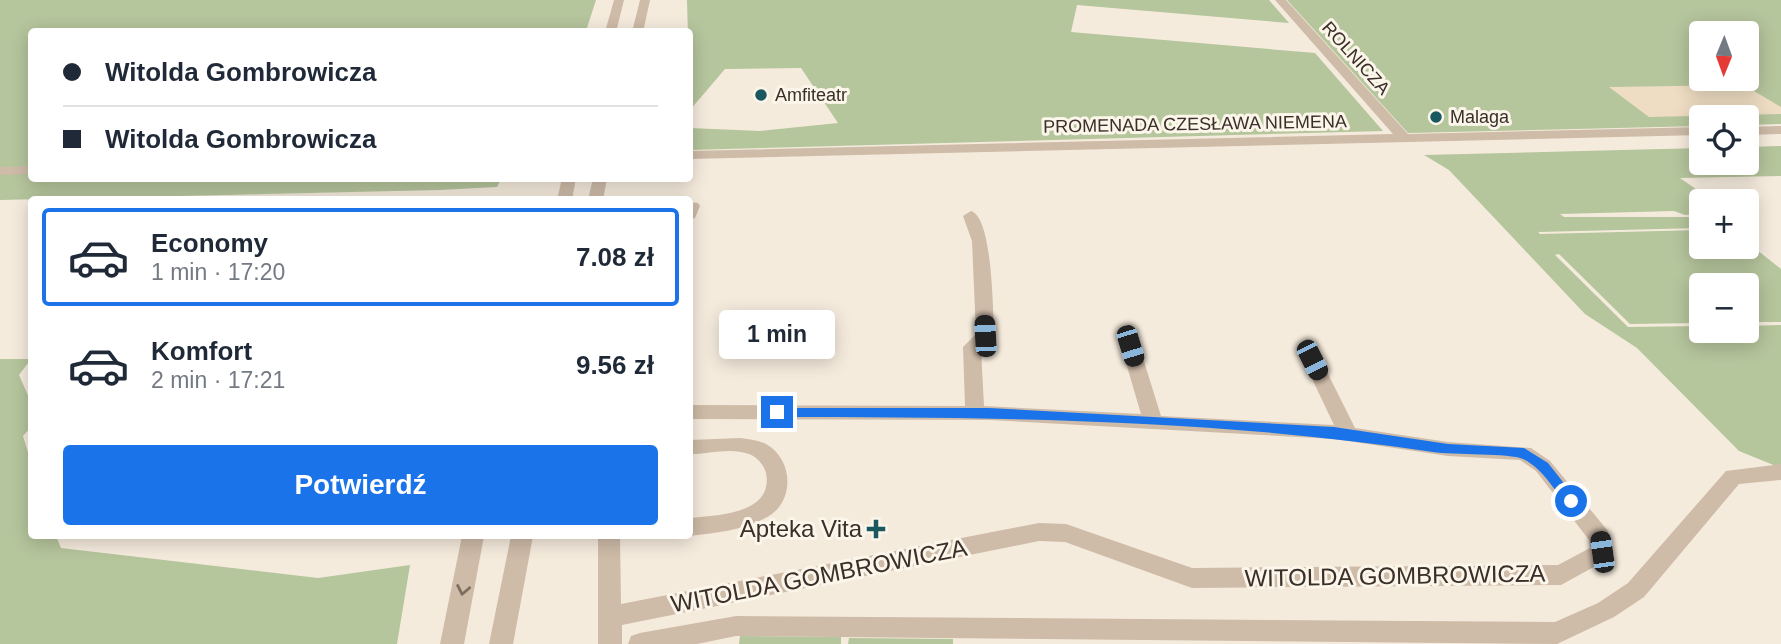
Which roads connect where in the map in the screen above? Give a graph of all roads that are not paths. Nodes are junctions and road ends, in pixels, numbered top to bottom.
1 (619, 0) edge
2 (645, 0) edge
3 (1280, 0) edge
4 (611, 28) edge
5 (638, 28) edge
6 (1781, 130) edge
7 (1689, 131) edge
8 (1759, 131) edge
9 (1405, 139) junction
10 (693, 155) edge
11 (28, 170) edge
12 (0, 171) edge
13 (971, 216) dead end
14 (1128, 339) dead end
15 (1312, 360) dead end
16 (693, 412) edge
17 (975, 413) junction
18 (1153, 421) junction
19 (1348, 434) junction
20 (693, 447) edge
21 (1781, 472) edge
22 (693, 527) edge
23 (472, 539) edge
24 (521, 539) edge
25 (609, 539) edge
26 (609, 617) junction
27 (452, 644) edge
28 (501, 644) edge
29 (610, 644) edge
30 (640, 644) edge

1 - 4 street
2 - 5 street
3 - 9 street, ROLNICZA
6 - 8 street
7 - 9 street, PROMENADA CZESŁAWA NIEMENA
9 - 10 street, PROMENADA CZESŁAWA NIEMENA
11 - 12 street
13 - 17 street
14 - 18 street
15 - 19 street
16 - 17 street, WITOLDA GOMBROWICZA
17 - 18 street, WITOLDA GOMBROWICZA
18 - 19 street, WITOLDA GOMBROWICZA
19 - 26 street, WITOLDA GOMBROWICZA
20 - 22 street
21 - 30 street
23 -> 27 street
24 - 28 street
25 - 26 street
26 - 29 street

